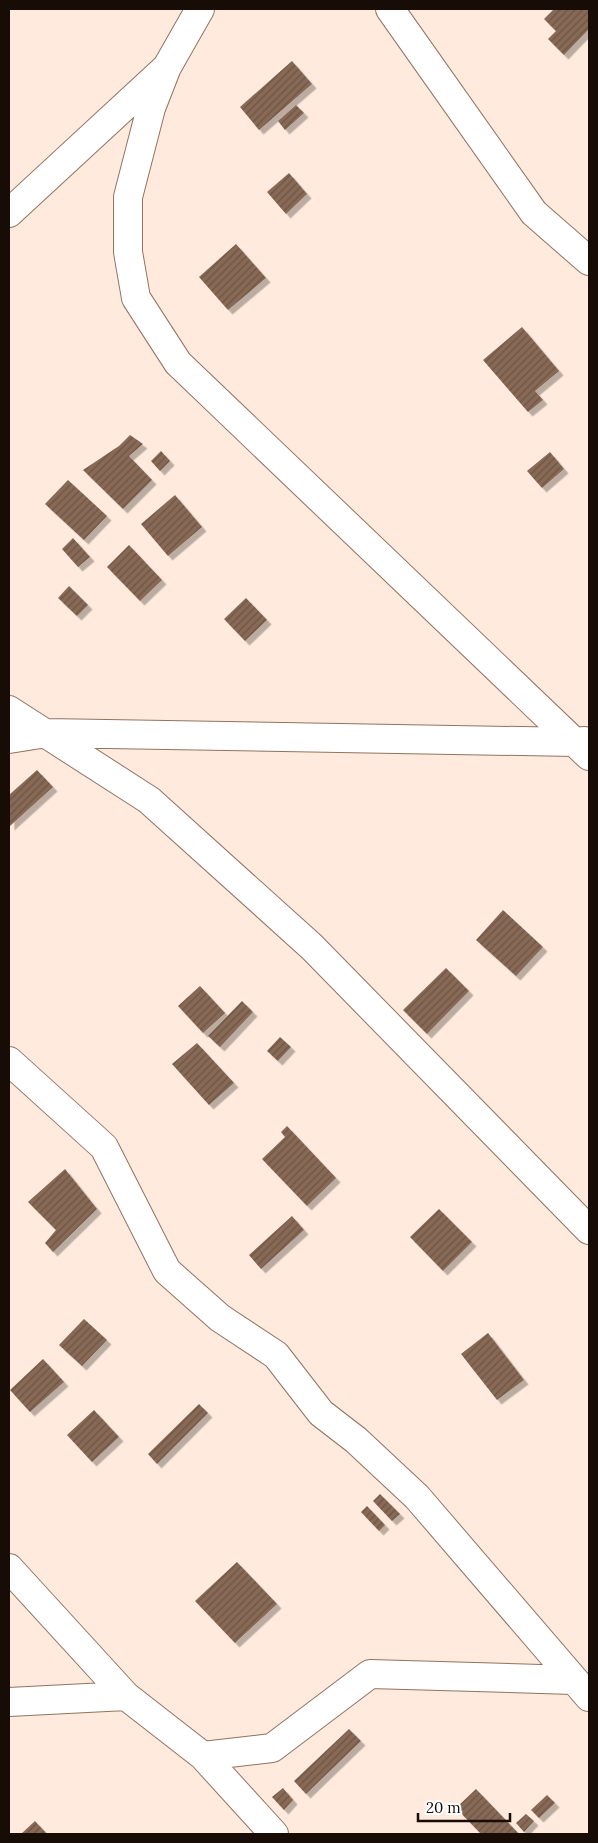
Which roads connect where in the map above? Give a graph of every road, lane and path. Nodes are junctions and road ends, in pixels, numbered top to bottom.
1 (200, 9) edge
2 (390, 9) edge
3 (167, 67) junction
4 (9, 213) edge
5 (589, 261) edge
6 (9, 710) edge
7 (47, 733) junction
8 (9, 739) edge
9 (585, 746) edge
10 (9, 1061) edge
11 (589, 1230) edge
12 (9, 1568) edge
13 (582, 1689) edge
14 (126, 1696) junction
15 (9, 1702) edge
16 (203, 1756) junction
17 (274, 1834) edge

1 - 3 street
2 - 5 street
3 - 4 street
3 - 9 street
6 - 7 street
7 - 8 street
7 - 9 street
7 - 11 street
10 - 13 street
12 - 14 street
13 - 16 street
14 - 15 street
14 - 16 street
16 - 17 street

